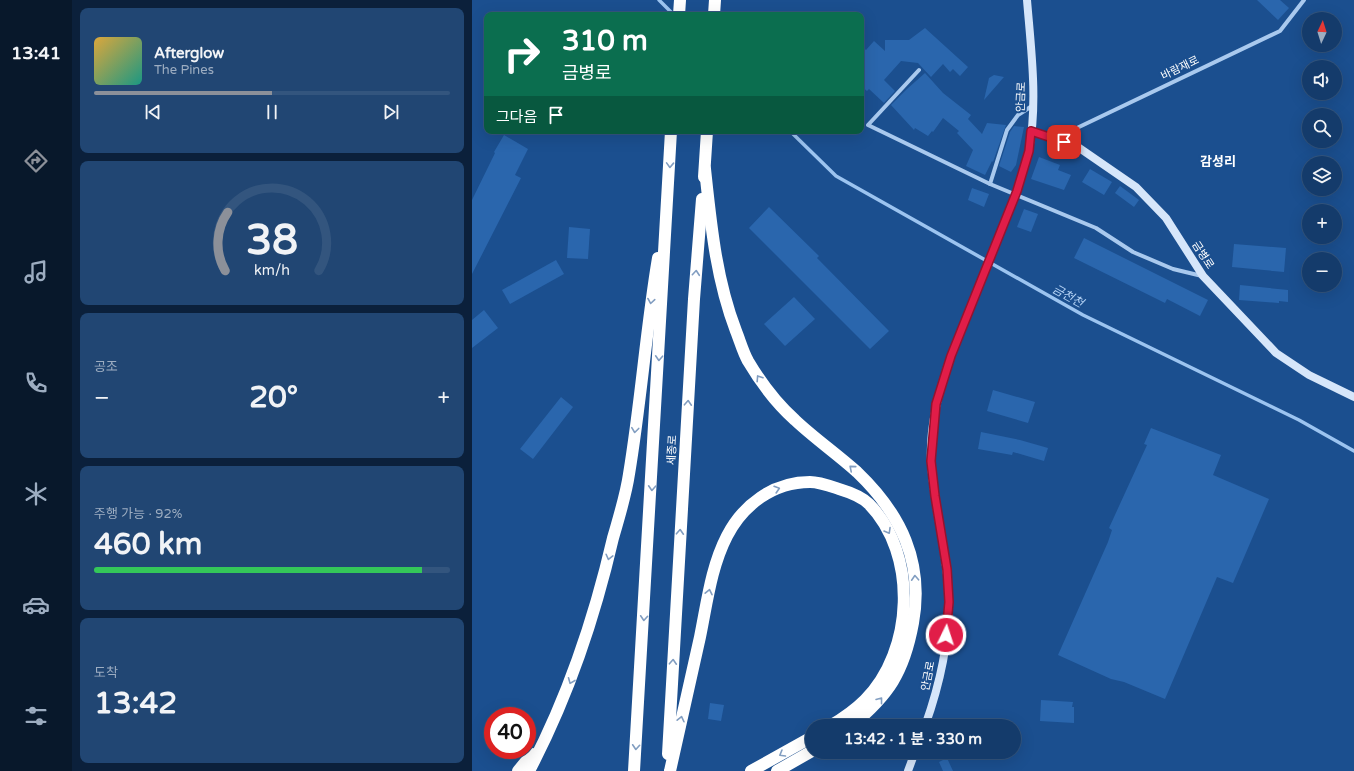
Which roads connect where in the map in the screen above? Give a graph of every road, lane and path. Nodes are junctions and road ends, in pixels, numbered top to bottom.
1 (680, 0) edge
2 (715, 0) edge
3 (1027, 0) edge
4 (1304, 0) edge
5 (679, 12) edge
6 (714, 12) edge
7 (919, 70) dead end
8 (1032, 106) junction
9 (1031, 131) junction
10 (671, 134) edge
11 (707, 134) edge
12 (1053, 139) junction
13 (705, 169) junction
14 (990, 184) junction
15 (669, 193) junction
16 (1203, 276) junction
17 (1354, 397) edge
18 (839, 719) edge
19 (860, 719) edge
20 (927, 719) edge
21 (549, 733) junction
22 (805, 741) edge
23 (805, 755) edge
24 (912, 759) edge
25 (518, 771) edge
26 (529, 771) edge
27 (634, 771) edge
28 (668, 771) edge
29 (751, 771) edge
30 (777, 771) edge
31 (908, 771) edge

1 - 5 highway
2 - 6 highway
3 - 8 street, 안금로
4 - 12 street, 바람재로
7 - 14 street
8 - 9 street, 안금로
8 - 14 street
9 - 12 street, 금병로
9 - 20 street, 안금로, bridge
10 -> 15 highway, 세종로
11 - 13 highway, 세종로
12 - 16 street, 금병로
19 -> 13 highway
28 -> 13 highway, 세종로
14 - 16 street
15 -> 21 highway
15 -> 27 highway, 세종로
16 - 17 street, 금병로
28 -> 18 highway
21 - 25 highway
21 - 26 highway
22 -> 29 highway
23 - 30 highway
24 - 31 street

